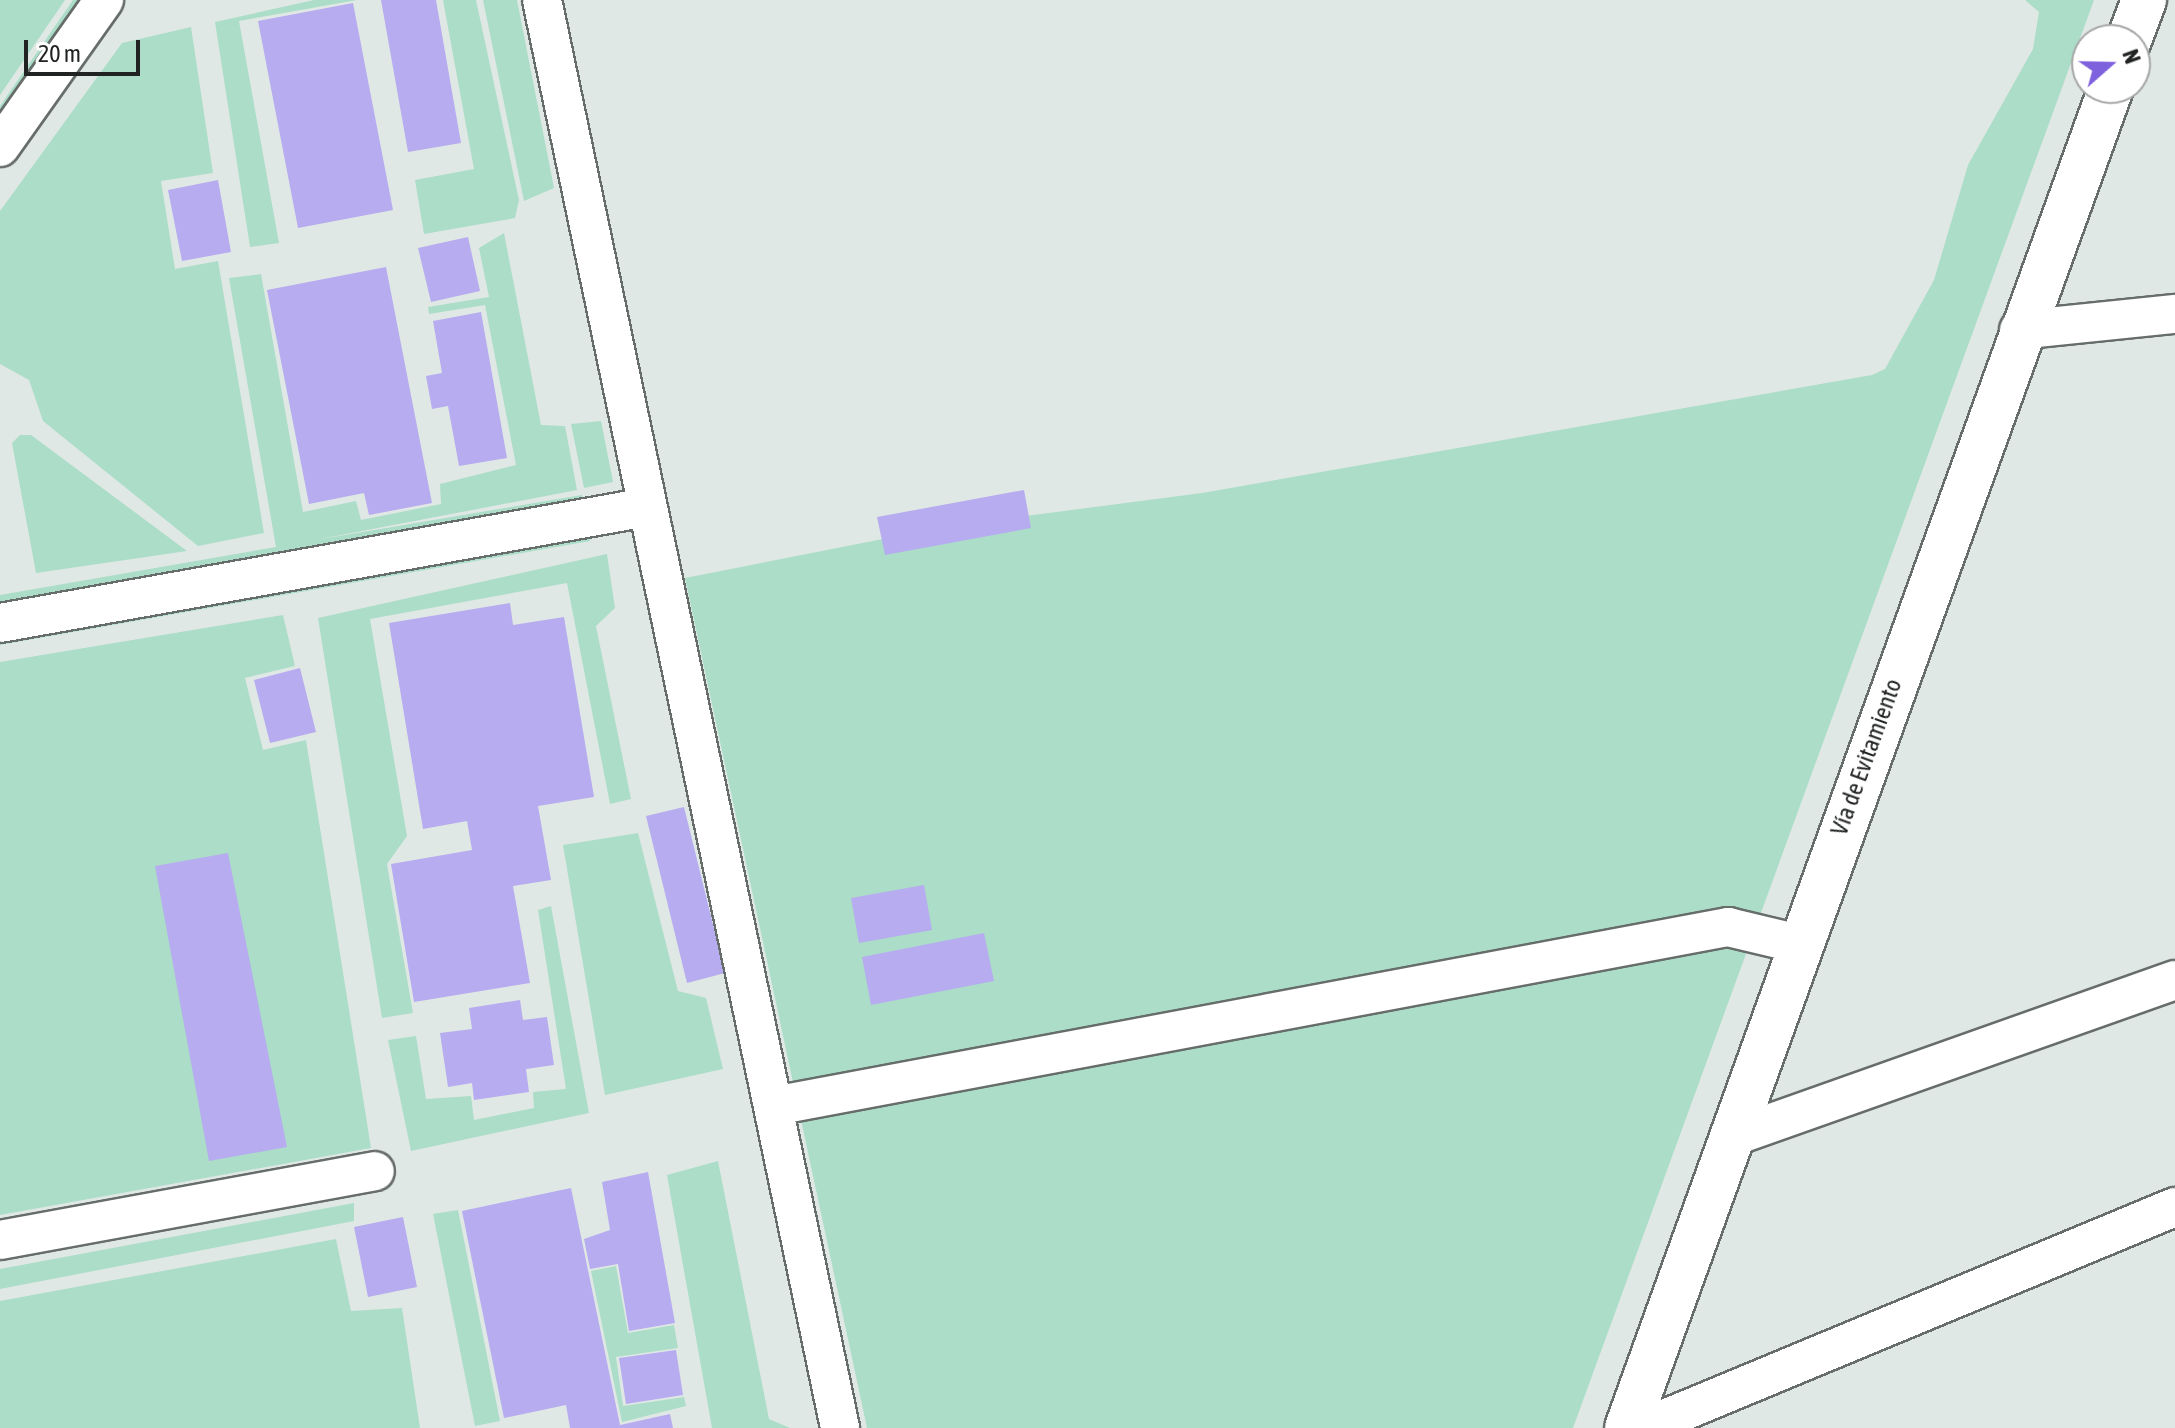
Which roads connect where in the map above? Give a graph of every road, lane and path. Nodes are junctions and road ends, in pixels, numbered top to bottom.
1 (104, 0) edge
2 (542, 0) edge
3 (2144, 0) edge
4 (2135, 24) edge
5 (2105, 104) edge
6 (0, 147) edge
7 (2175, 314) edge
8 (2019, 330) junction
9 (642, 508) junction
10 (0, 623) edge
11 (1799, 944) junction
12 (2175, 980) edge
13 (774, 1106) junction
14 (1729, 1138) junction
15 (375, 1171) dead end
16 (2175, 1207) edge
17 (0, 1240) edge
18 (840, 1428) edge
19 (1627, 1428) edge
20 (1643, 1428) edge

1 - 6 street
2 - 9 street
3 - 4 highway
5 - 8 highway, Vía de Evitamiento
7 - 8 street
8 - 11 highway, Vía de Evitamiento
9 - 10 street
9 - 13 street
11 - 13 street
11 - 14 highway, Vía de Evitamiento
12 - 14 street
13 - 18 street
14 - 19 highway, Vía de Evitamiento
15 - 17 street
16 - 20 street

